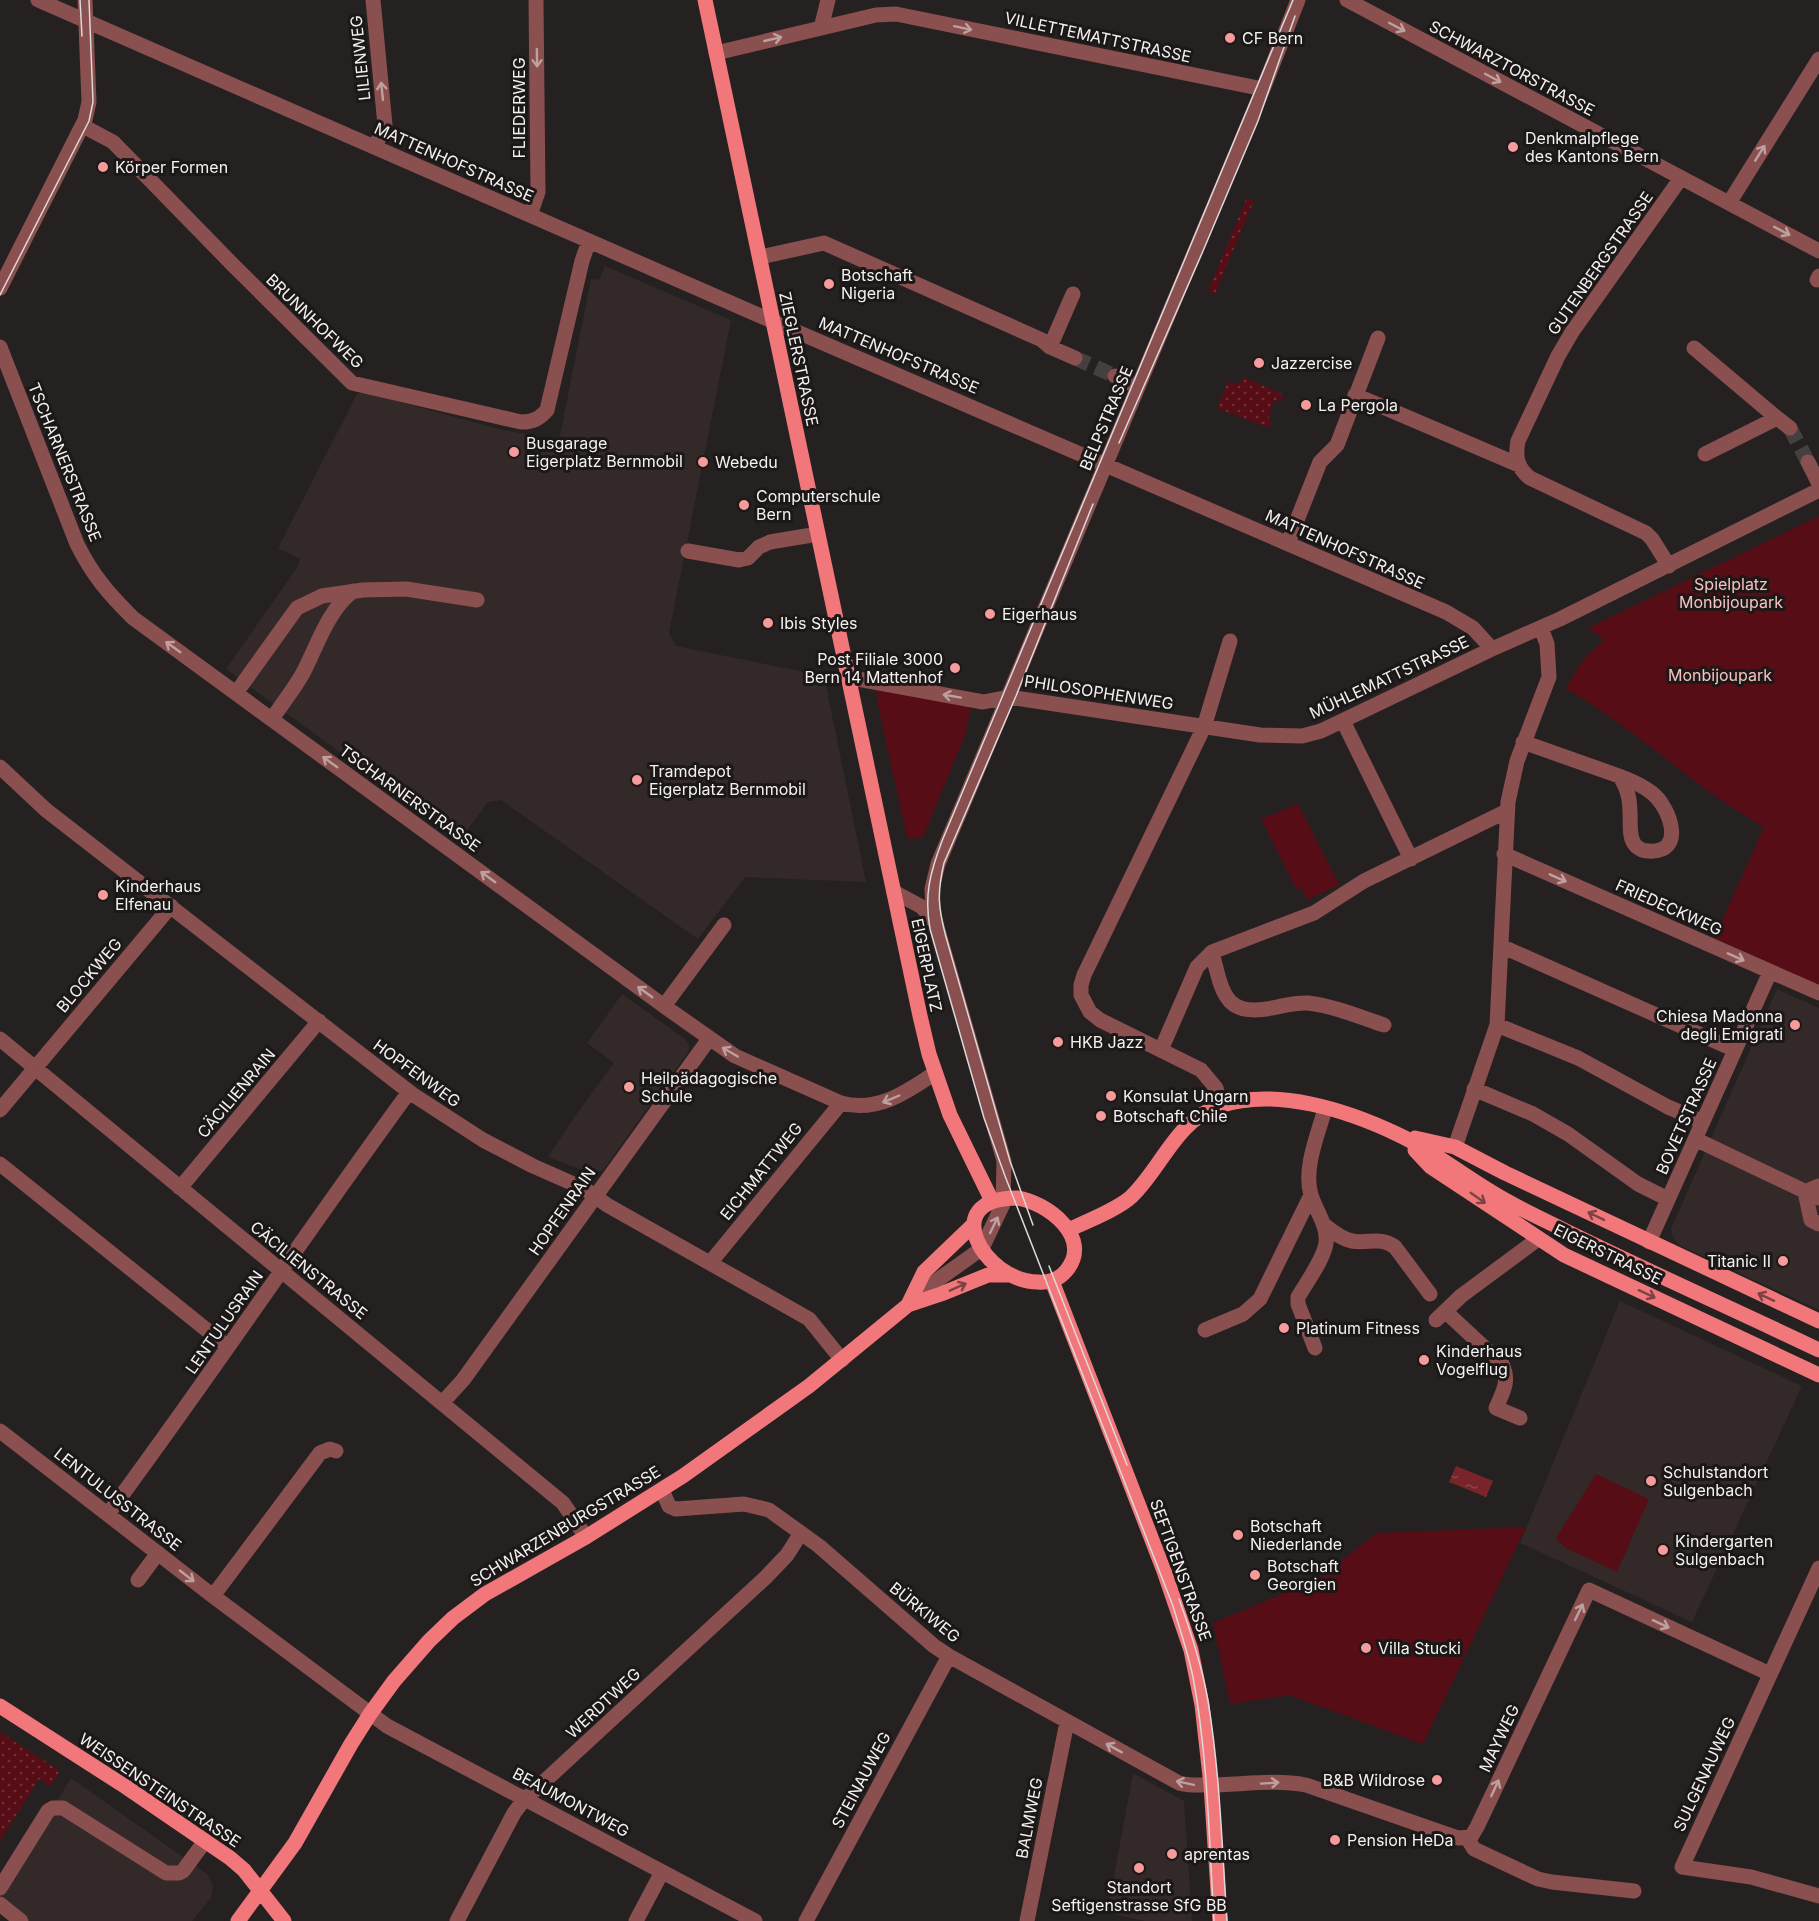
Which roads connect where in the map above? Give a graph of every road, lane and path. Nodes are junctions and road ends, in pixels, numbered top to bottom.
1 (38, 0) edge
2 (85, 0) edge
3 (373, 0) edge
4 (536, 0) edge
5 (705, 0) edge
6 (828, 0) edge
7 (1298, 0) edge
8 (1347, 0) edge
9 (86, 21) junction
10 (822, 28) junction
11 (716, 53) junction
12 (1819, 59) edge
13 (1263, 89) junction
14 (83, 126) junction
15 (375, 147) junction
16 (1681, 178) junction
17 (1729, 203) junction
18 (530, 215) junction
19 (589, 241) junction
20 (1819, 251) edge
21 (760, 257) junction
22 (0, 288) edge
23 (1073, 294) dead end
24 (772, 321) junction
25 (1378, 338) dead end
26 (0, 347) edge
27 (1050, 347) junction
28 (1694, 348) dead end
29 (1075, 358) tunnel mouth
30 (1115, 376) tunnel mouth
31 (1138, 387) junction
32 (1355, 395) junction
33 (1777, 418) junction
34 (1790, 428) tunnel mouth
35 (1705, 454) dead end
36 (1808, 462) tunnel mouth
37 (1106, 464) junction
38 (1519, 465) junction
39 (1819, 484) edge
40 (1819, 490) edge
41 (818, 534) junction
42 (1288, 543) junction
43 (688, 551) dead end
44 (1669, 566) junction
45 (353, 591) junction
46 (477, 600) dead end
47 (1541, 628) junction
48 (1230, 641) dead end
49 (1492, 649) junction
50 (847, 677) junction
51 (236, 693) junction
52 (1009, 697) junction
53 (272, 719) junction
54 (1343, 721) junction
55 (858, 726) joint
56 (1204, 727) junction
57 (1523, 742) junction
58 (0, 767) edge
59 (1619, 776) junction
60 (1507, 811) junction
61 (1504, 854) junction
62 (1411, 859) junction
63 (894, 892) junction
64 (171, 906) junction
65 (934, 921) junction
66 (724, 925) dead end
67 (1501, 946) junction
68 (1212, 952) junction
69 (1770, 972) junction
70 (1819, 993) edge
71 (664, 1006) junction
72 (319, 1021) junction
73 (1384, 1025) dead end
74 (1497, 1025) junction
75 (0, 1039) edge
76 (709, 1039) junction
77 (1161, 1050) junction
78 (1735, 1050) junction
79 (35, 1068) junction
80 (935, 1073) junction
81 (1474, 1089) junction
82 (409, 1092) junction
83 (841, 1103) junction
84 (1220, 1106) junction
85 (1325, 1109) junction
86 (0, 1110) edge
87 (1703, 1122) junction
88 (1400, 1135) junction
89 (1695, 1139) junction
90 (1455, 1147) junction
91 (0, 1164) edge
92 (180, 1188) junction
93 (1814, 1192) edge
94 (1311, 1195) junction
95 (595, 1196) junction
96 (1668, 1199) junction
97 (998, 1200) junction
98 (1323, 1224) junction
99 (1819, 1224) edge
100 (973, 1225) junction
101 (1068, 1230) junction
102 (1538, 1239) junction
103 (1649, 1242) junction
104 (981, 1249) junction
105 (710, 1263) junction
106 (281, 1272) junction
107 (1009, 1275) junction
108 (1052, 1281) junction
109 (1430, 1294) dead end
110 (908, 1305) junction
111 (1819, 1321) edge
112 (1205, 1330) dead end
113 (228, 1347) junction
114 (1316, 1348) dead end
115 (1819, 1350) edge
116 (842, 1360) junction
117 (1819, 1375) edge
118 (442, 1403) junction
119 (1520, 1418) dead end
120 (0, 1431) edge
121 (336, 1451) dead end
122 (662, 1490) junction
123 (108, 1514) junction
124 (801, 1533) junction
125 (586, 1537) junction
126 (158, 1553) junction
127 (1819, 1568) edge
128 (138, 1580) dead end
129 (213, 1596) junction
130 (949, 1656) junction
131 (1770, 1674) junction
132 (0, 1706) edge
133 (370, 1714) junction
134 (1067, 1722) junction
135 (1211, 1785) junction
136 (526, 1798) junction
137 (1467, 1838) junction
138 (205, 1841) junction
139 (662, 1872) junction
140 (0, 1888) edge
141 (262, 1890) junction
142 (1634, 1891) dead end
143 (1819, 1896) edge
144 (0, 1904) edge
145 (21, 1921) edge
146 (238, 1921) edge
147 (284, 1921) edge
148 (457, 1921) edge
149 (636, 1921) edge
150 (755, 1921) edge
151 (806, 1921) edge
152 (1027, 1921) edge
153 (1220, 1921) edge

1 - 9 street, MATTENHOFSTRASSE
2 - 9 street
15 -> 3 street, LILIENWEG
4 -> 18 street, FLIEDERWEG
5 - 11 main road, ZIEGLERSTRASSE
6 - 10 street
7 - 13 street, BELPSTRASSE
8 -> 16 street, SCHWARZTORSTRASSE
9 - 14 street
9 - 15 street, MATTENHOFSTRASSE
11 -> 10 street, VILLETTEMATTSTRASSE
10 -> 13 street, VILLETTEMATTSTRASSE
11 - 21 main road, ZIEGLERSTRASSE
17 -> 12 street
13 - 31 street, BELPSTRASSE
14 - 19 street, BRUNNHOFWEG
14 - 22 street
15 - 18 street, MATTENHOFSTRASSE
16 - 17 street, SCHWARZTORSTRASSE
16 - 38 street, GUTENBERGSTRASSE
17 -> 20 street, SCHWARZTORSTRASSE
18 - 19 street, MATTENHOFSTRASSE
19 - 24 street, MATTENHOFSTRASSE
21 - 24 main road, ZIEGLERSTRASSE
21 - 27 street
23 - 27 street
24 - 37 street, MATTENHOFSTRASSE
24 - 41 main road, ZIEGLERSTRASSE
25 - 32 street
51 -> 26 street, TSCHARNERSTRASSE
27 - 29 street
28 - 33 street
30 - 31 street
31 - 37 street, BELPSTRASSE
32 - 38 street
32 - 42 street
33 - 34 street
33 - 35 street
36 - 39 street
37 - 42 street, MATTENHOFSTRASSE
37 - 52 street, BELPSTRASSE
38 - 44 street
40 - 44 street, MÜHLEMATTSTRASSE
41 - 43 street
41 - 50 main road, ZIEGLERSTRASSE
42 - 49 street, MATTENHOFSTRASSE
44 - 47 street, MÜHLEMATTSTRASSE
45 - 46 street
45 - 51 street
45 - 53 street
47 - 49 street, MÜHLEMATTSTRASSE
47 - 57 street
48 - 56 street
49 - 54 street, MÜHLEMATTSTRASSE
52 -> 50 street, PHILOSOPHENWEG
50 - 55 main road, ZIEGLERSTRASSE
51 - 53 street, TSCHARNERSTRASSE
52 - 56 street, PHILOSOPHENWEG
52 - 65 street, BELPSTRASSE
71 -> 53 street, TSCHARNERSTRASSE
54 - 56 street, MÜHLEMATTSTRASSE
54 - 62 street
55 - 63 main road, EIGERPLATZ
56 - 77 street
57 - 59 street
57 - 60 street
58 - 64 street, HOPFENWEG
59 - 59 street
60 - 61 street
60 - 62 street
61 - 67 street
61 -> 69 street, FRIEDECKWEG
62 - 68 street
63 - 65 street
63 - 80 main road, EIGERPLATZ
64 - 72 street, HOPFENWEG
64 - 79 street, BLOCKWEG
65 - 97 street, BELPSTRASSE
66 - 71 street
67 - 74 street
67 - 78 street
68 - 73 street
68 - 77 street
69 - 70 street, FRIEDECKWEG
69 - 78 street, BOVETSTRASSE
71 - 76 street, TSCHARNERSTRASSE
72 - 82 street, HOPFENWEG
72 - 92 street, CÄCILIENRAIN
74 - 81 street
74 - 87 street
75 - 79 street, CÄCILIENSTRASSE
83 -> 76 street, TSCHARNERSTRASSE
76 - 95 street, HOPFENRAIN
77 - 84 street
78 - 87 street, BOVETSTRASSE
79 - 86 street, BLOCKWEG
79 - 92 street, CÄCILIENSTRASSE
80 -> 83 street, TSCHARNERSTRASSE
80 - 97 main road, EIGERPLATZ
81 - 90 street
81 - 96 street
82 - 95 street, HOPFENWEG
82 - 106 street, LENTULUSRAIN
83 - 105 street, EICHMATTWEG
84 - 85 main road, EIGERSTRASSE
84 - 101 main road, EIGERSTRASSE
85 - 88 main road, EIGERSTRASSE
85 - 94 street
87 - 89 street, BOVETSTRASSE
88 - 90 main road, EIGERSTRASSE
88 -> 102 main road, EIGERSTRASSE
88 - 115 main road, EIGERSTRASSE
89 - 93 street
89 - 96 street, BOVETSTRASSE
103 -> 90 main road, EIGERSTRASSE
91 - 113 street
92 - 106 street, CÄCILIENSTRASSE
93 - 99 street
94 - 98 street
94 - 112 street
95 - 105 street, HOPFENWEG
95 - 118 street, HOPFENRAIN
96 - 103 street, BOVETSTRASSE
97 - 100 main road, SCHWARZENBURGSTRASSE
97 - 101 main road
104 -> 97 street
98 - 109 street
98 - 114 street
100 - 104 main road
100 - 110 main road, SCHWARZENBURGSTRASSE
101 - 108 main road
102 -> 117 main road, EIGERSTRASSE
102 - 119 street
111 -> 103 main road, EIGERSTRASSE
104 - 107 main road
104 - 110 street, SCHWARZENBURGSTRASSE
105 - 116 street, HOPFENWEG
106 - 113 street, LENTULUSRAIN
106 - 118 street, CÄCILIENSTRASSE
107 - 108 main road
110 -> 107 main road, SCHWARZENBURGSTRASSE
108 - 135 main road, SEFTIGENSTRASSE
110 - 116 main road, SCHWARZENBURGSTRASSE
113 - 123 street, LENTULUSRAIN
116 - 122 main road, SCHWARZENBURGSTRASSE
118 - 125 street, CÄCILIENSTRASSE
120 - 123 street, LENTULUSSTRASSE
121 - 129 street
122 - 124 street, BÜRKIWEG
122 - 125 main road, SCHWARZENBURGSTRASSE
123 - 126 street, LENTULUSSTRASSE
124 - 130 street, BÜRKIWEG
124 - 136 street, WERDTWEG
125 - 133 main road, SCHWARZENBURGSTRASSE
126 - 128 street
126 -> 129 street, LENTULUSSTRASSE
127 - 131 street, SULGENAUWEG
129 - 133 street, LENTULUSSTRASSE
130 - 134 street, BÜRKIWEG
130 - 151 street, STEINAUWEG
137 -> 131 street, MAYWEG
131 - 143 street, SULGENAUWEG
132 - 138 main road, WEISSENSTEINSTRASSE
133 - 136 street, BEAUMONTWEG
133 - 141 main road, SCHWARZENBURGSTRASSE
135 -> 134 street, BÜRKIWEG
134 - 152 street, BALMWEG
135 -> 137 street
135 - 153 main road, SEFTIGENSTRASSE
136 - 139 street, BEAUMONTWEG
136 - 148 street, WERDTWEG
137 - 142 street
138 - 140 street
138 - 141 main road, WEISSENSTEINSTRASSE
139 - 149 street
139 - 150 street, BEAUMONTWEG
141 - 146 main road, SCHWARZENBURGSTRASSE
141 - 147 main road, WEISSENSTEINSTRASSE
144 - 145 street

